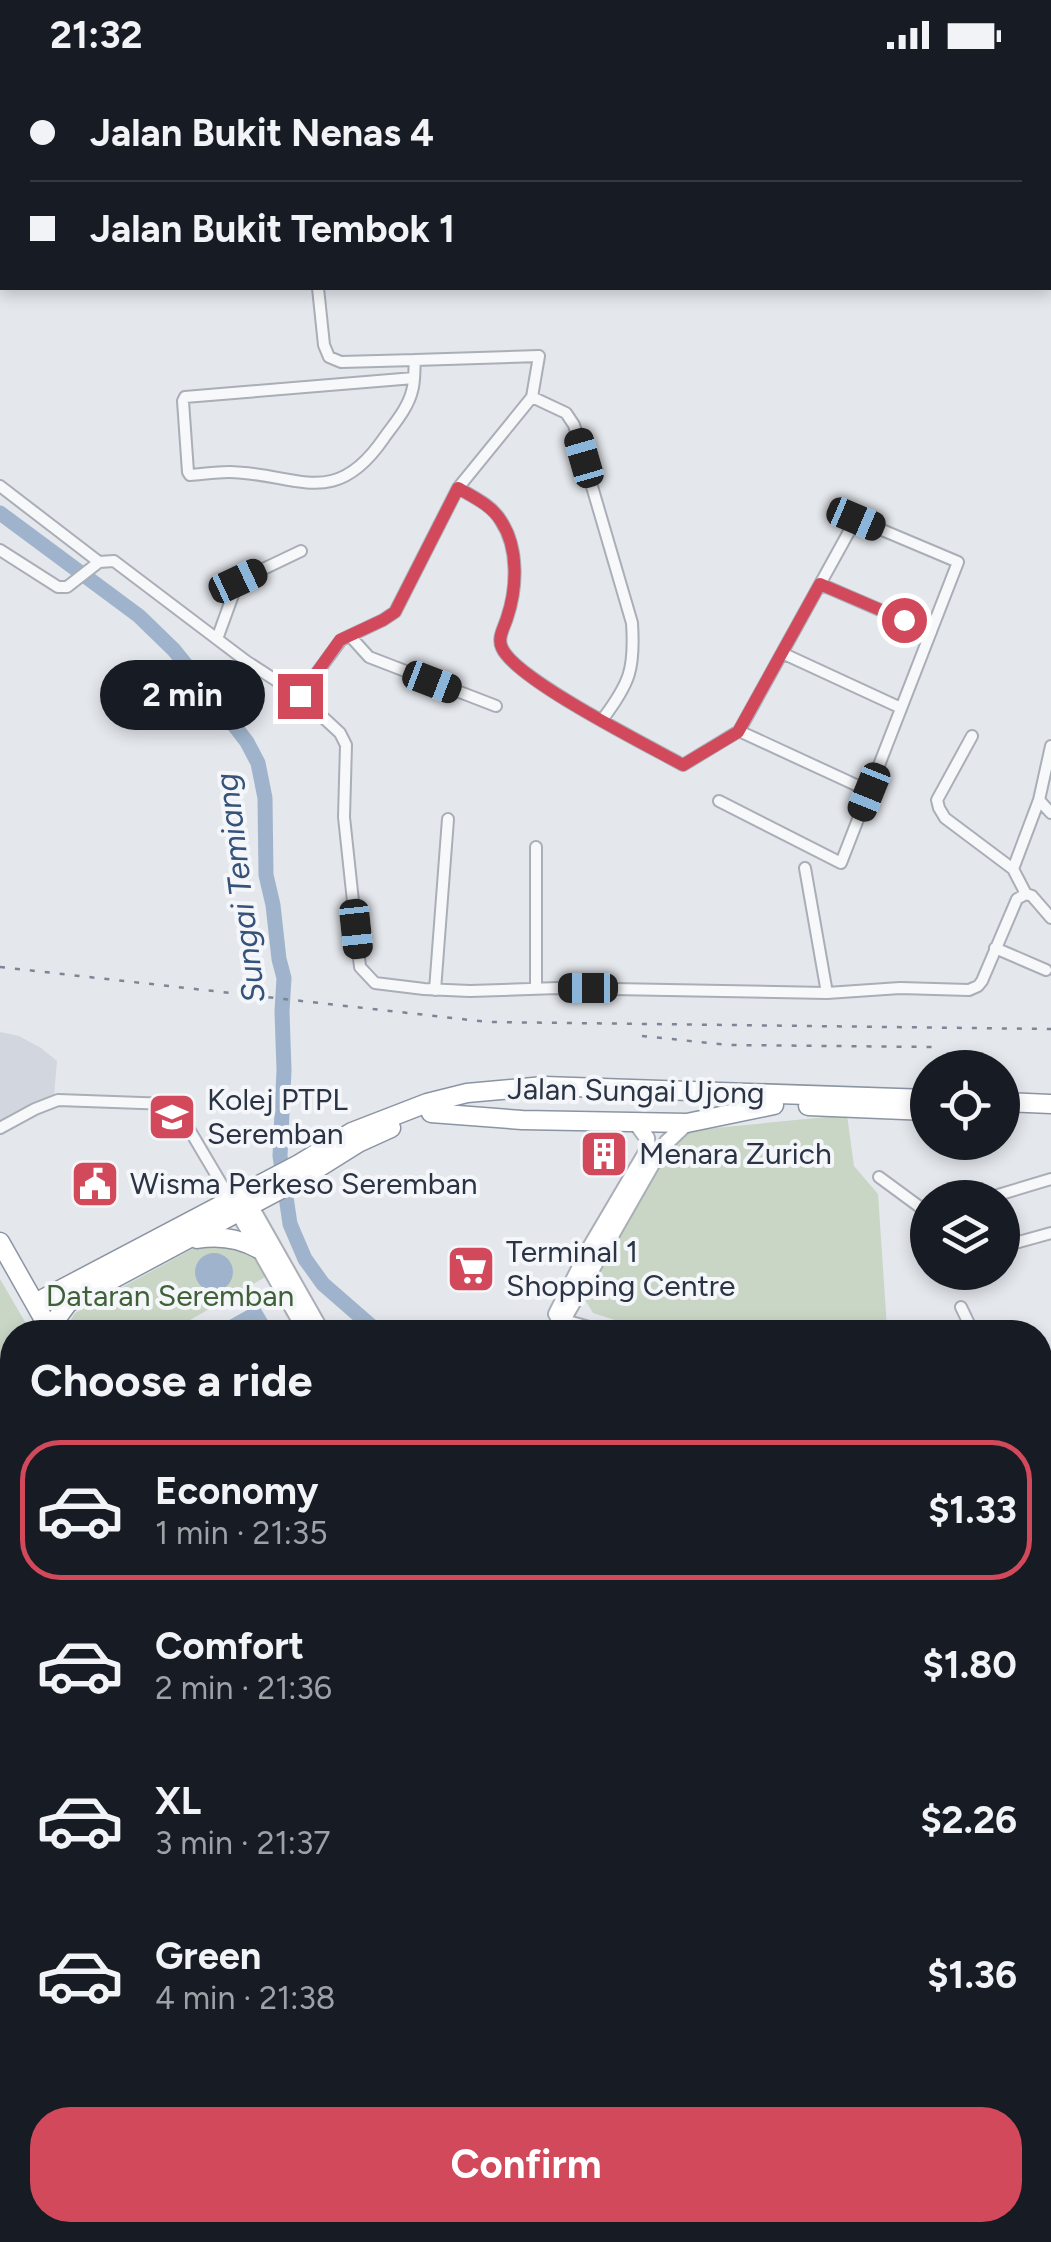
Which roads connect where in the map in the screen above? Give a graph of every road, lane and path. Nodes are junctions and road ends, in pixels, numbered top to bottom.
1 (318, 290) edge
2 (415, 360) junction
3 (414, 378) junction
4 (532, 396) junction
5 (0, 486) edge
6 (458, 488) junction
7 (0, 550) edge
8 (301, 551) dead end
9 (94, 566) junction
10 (820, 584) junction
11 (931, 632) junction
12 (350, 636) junction
13 (217, 639) junction
14 (782, 653) junction
15 (300, 696) junction
16 (496, 706) dead end
17 (901, 708) junction
18 (602, 720) junction
19 (738, 732) junction
20 (972, 736) dead end
21 (1051, 746) edge
22 (869, 792) junction
23 (1039, 800) junction
24 (719, 802) dead end
25 (1051, 814) edge
26 (448, 819) dead end
27 (536, 847) dead end
28 (805, 868) dead end
29 (1013, 869) junction
30 (1026, 894) junction
31 (1051, 918) edge
32 (996, 948) junction
33 (1046, 970) dead end
34 (536, 988) junction
35 (435, 990) junction
36 (827, 993) junction
37 (910, 1097) edge
38 (1020, 1103) edge
39 (1051, 1104) edge
40 (774, 1105) junction
41 (910, 1110) edge
42 (431, 1113) junction
43 (1020, 1115) edge
44 (1051, 1116) edge
45 (636, 1123) junction
46 (686, 1123) junction
47 (0, 1128) edge
48 (300, 1171) junction
49 (879, 1177) dead end
50 (1051, 1178) edge
51 (637, 1180) junction
52 (1020, 1188) edge
53 (910, 1200) edge
54 (241, 1203) junction
55 (1051, 1233) edge
56 (0, 1242) edge
57 (182, 1242) junction
58 (1020, 1242) edge
59 (259, 1249) junction
60 (34, 1303) junction
61 (961, 1307) dead end
62 (45, 1320) edge
63 (57, 1320) edge
64 (299, 1320) edge
65 (314, 1320) edge
66 (558, 1320) edge
67 (967, 1320) edge

1 - 2 street
2 - 3 street
2 - 4 street
3 - 3 street
4 - 6 street
4 - 18 street
5 - 9 street
6 - 12 street
6 - 18 street
7 - 9 street
8 - 13 street
9 - 13 street
10 - 11 street
10 - 11 street
10 - 14 street
11 - 17 street
12 - 15 street
12 - 16 street
13 - 15 street
14 - 17 street
14 - 19 street
15 - 35 street
17 - 22 street
18 - 19 street
19 - 22 street
20 - 29 street
21 - 23 street
22 - 24 street
23 - 25 street
23 - 29 street
26 - 35 street
27 - 34 street
28 - 36 street
29 - 30 street
30 - 31 street
30 - 32 street
32 - 33 street
32 - 36 street
34 - 35 street
34 - 36 street
37 - 48 highway, Jalan Sungai Ujong
38 - 39 highway
40 - 41 highway, Jalan Sungai Ujong
40 - 42 highway, Jalan Sungai Ujong
40 - 46 highway
42 - 45 highway
42 - 48 highway, Jalan Sungai Ujong
43 - 44 highway
45 - 46 highway
45 - 51 main road
46 - 51 main road
47 - 54 street
48 - 54 highway, Jalan Sungai Ujong
49 - 53 street
50 - 52 street
51 - 66 main road
54 - 57 highway, Jalan Sungai Ujong
54 - 59 main road
54 - 60 highway, Jalan Sungai Ujong
54 - 65 main road
55 - 58 street
56 - 60 highway
57 - 59 highway
57 - 63 highway, Jalan Sungai Ujong
59 - 64 main road
60 - 62 highway
61 - 67 street

